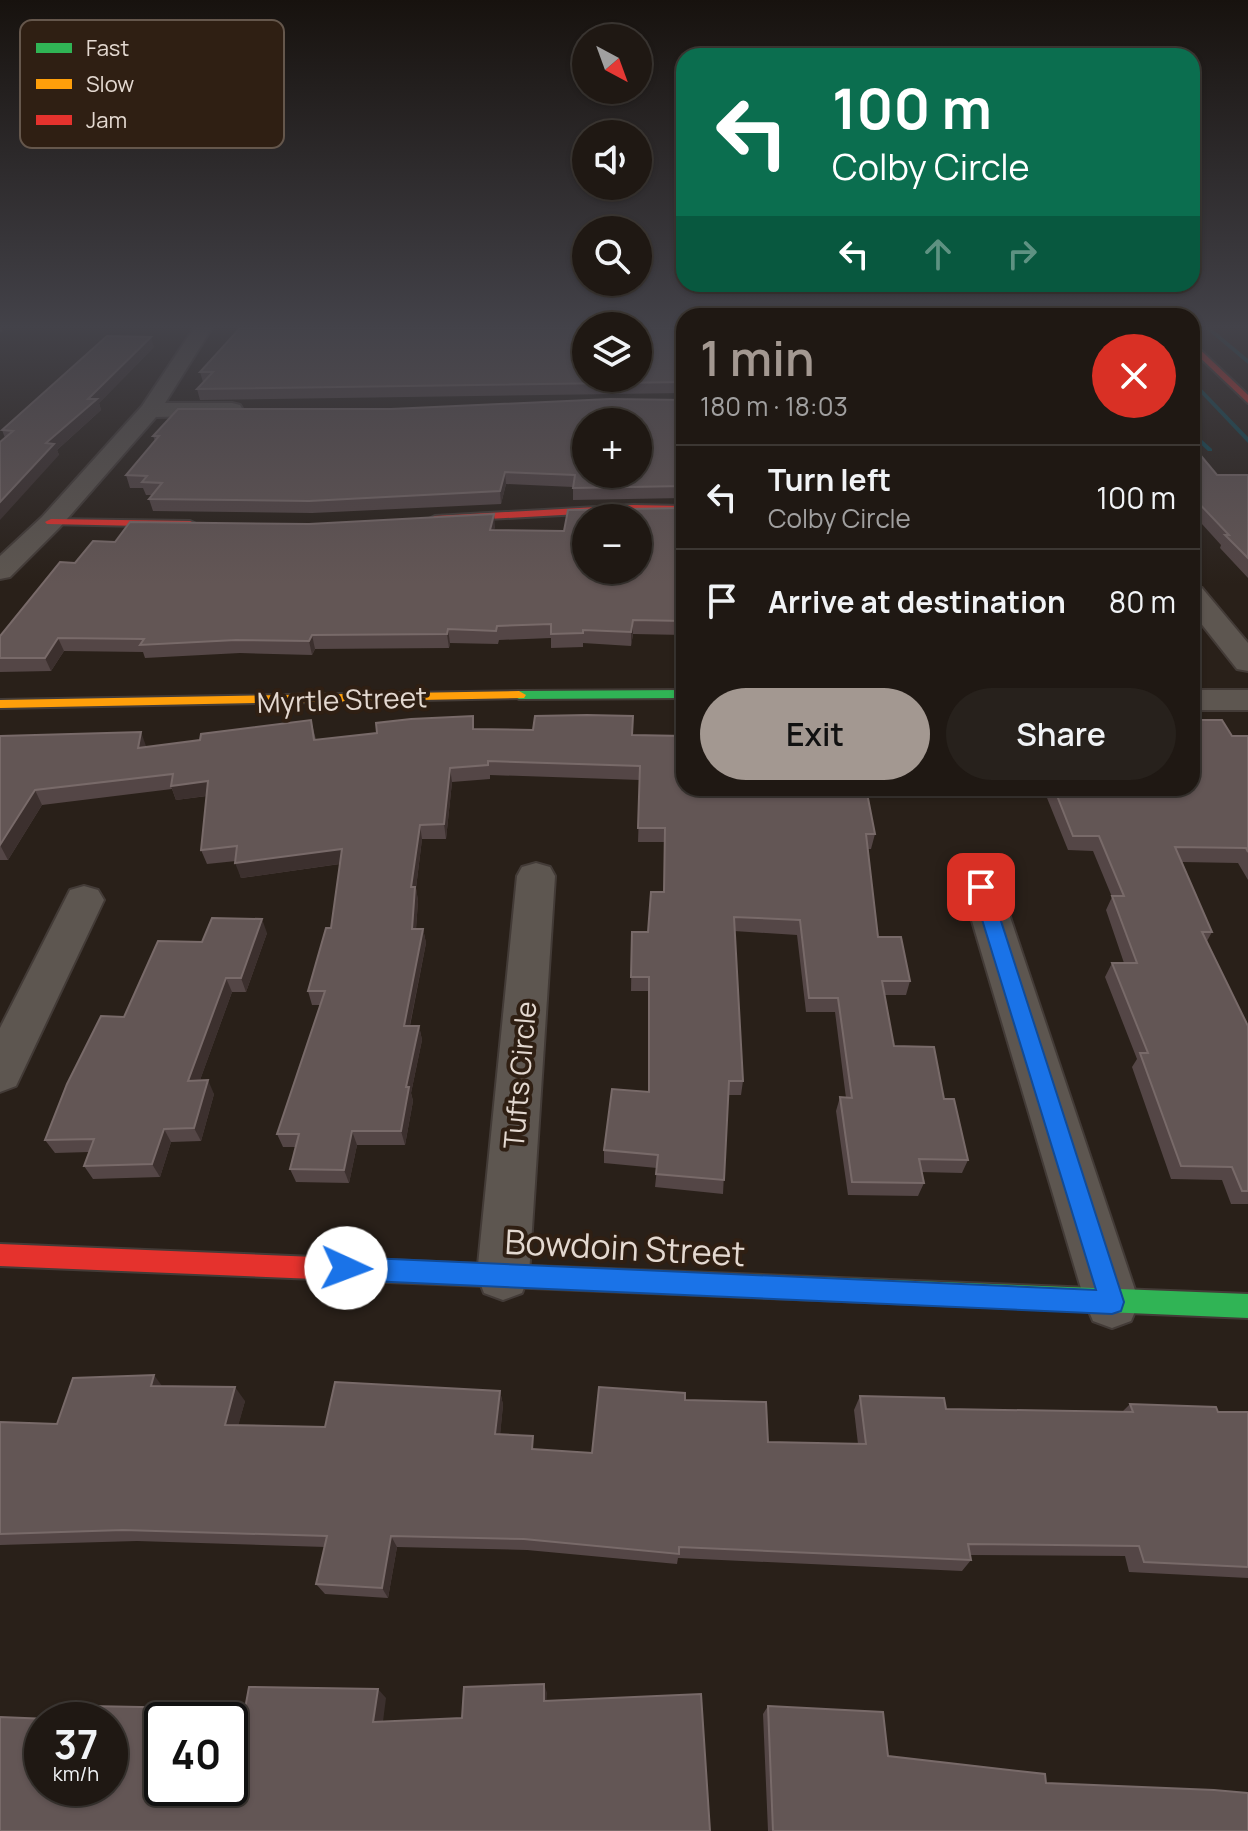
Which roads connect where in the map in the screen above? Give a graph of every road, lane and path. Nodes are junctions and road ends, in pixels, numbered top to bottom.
1 (147, 413) edge
2 (676, 509) edge
3 (419, 519) edge
4 (51, 522) junction
5 (205, 524) edge
6 (0, 571) edge
7 (1200, 604) edge
8 (1248, 662) edge
9 (676, 694) edge
10 (1200, 700) edge
11 (1248, 700) edge
12 (0, 704) edge
13 (536, 876) dead end
14 (981, 887) dead end
15 (84, 900) dead end
16 (0, 1073) edge
17 (0, 1255) edge
18 (503, 1275) junction
19 (1112, 1302) junction
20 (1248, 1306) edge

1 - 4 street
2 - 3 street
4 - 5 street
4 - 6 street
7 - 8 street
9 - 12 street, Myrtle Street
10 - 11 street
13 - 18 street, Tufts Circle
14 - 19 street
15 - 16 street
17 - 18 street, Bowdoin Street
18 - 19 street, Bowdoin Street
19 - 20 street, Bowdoin Street

